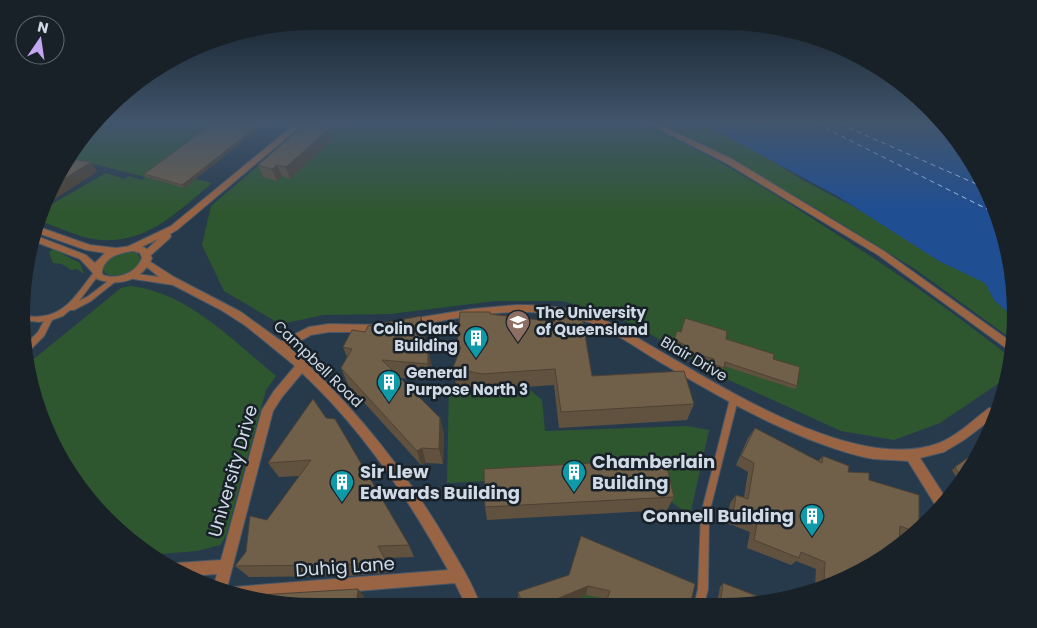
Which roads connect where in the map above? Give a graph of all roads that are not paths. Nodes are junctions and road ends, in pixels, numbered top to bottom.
1 (264, 153) edge
2 (712, 153) edge
3 (174, 228) junction
4 (42, 232) edge
5 (40, 240) edge
6 (132, 248) junction
7 (116, 251) junction
8 (146, 258) junction
9 (97, 272) junction
10 (130, 276) junction
11 (113, 281) junction
12 (172, 282) junction
13 (70, 308) junction
14 (30, 318) edge
15 (49, 318) junction
16 (32, 343) edge
17 (1005, 344) edge
18 (280, 347) junction
19 (301, 366) junction
20 (734, 399) junction
21 (988, 415) edge
22 (912, 456) junction
23 (938, 500) edge
24 (226, 566) junction
25 (188, 569) edge
26 (459, 576) junction
27 (222, 583) edge
28 (256, 592) edge
29 (470, 598) edge
30 (700, 598) edge

1 - 3 street
2 - 17 street
3 - 6 street
3 - 8 street
4 - 7 street
5 - 9 street
6 - 7 street
6 - 8 street, Campbell Road
7 - 9 street
8 - 10 street
8 - 12 street, Campbell Road
9 - 11 street
9 - 13 lane
10 - 11 street
10 - 12 street, Campbell Road
11 - 13 lane
12 - 18 street, Campbell Road
13 - 15 lane
14 - 15 lane
15 - 16 lane
18 - 19 street, Campbell Road
18 - 20 street, Blair Drive
19 - 24 street, University Drive
19 - 26 street, Campbell Road
20 - 22 street, Blair Drive
20 - 30 lane
21 - 22 street, Blair Drive
22 - 23 street
24 - 25 street
24 - 27 street, University Drive
26 - 28 street, Duhig Lane
26 - 29 street, Campbell Road

